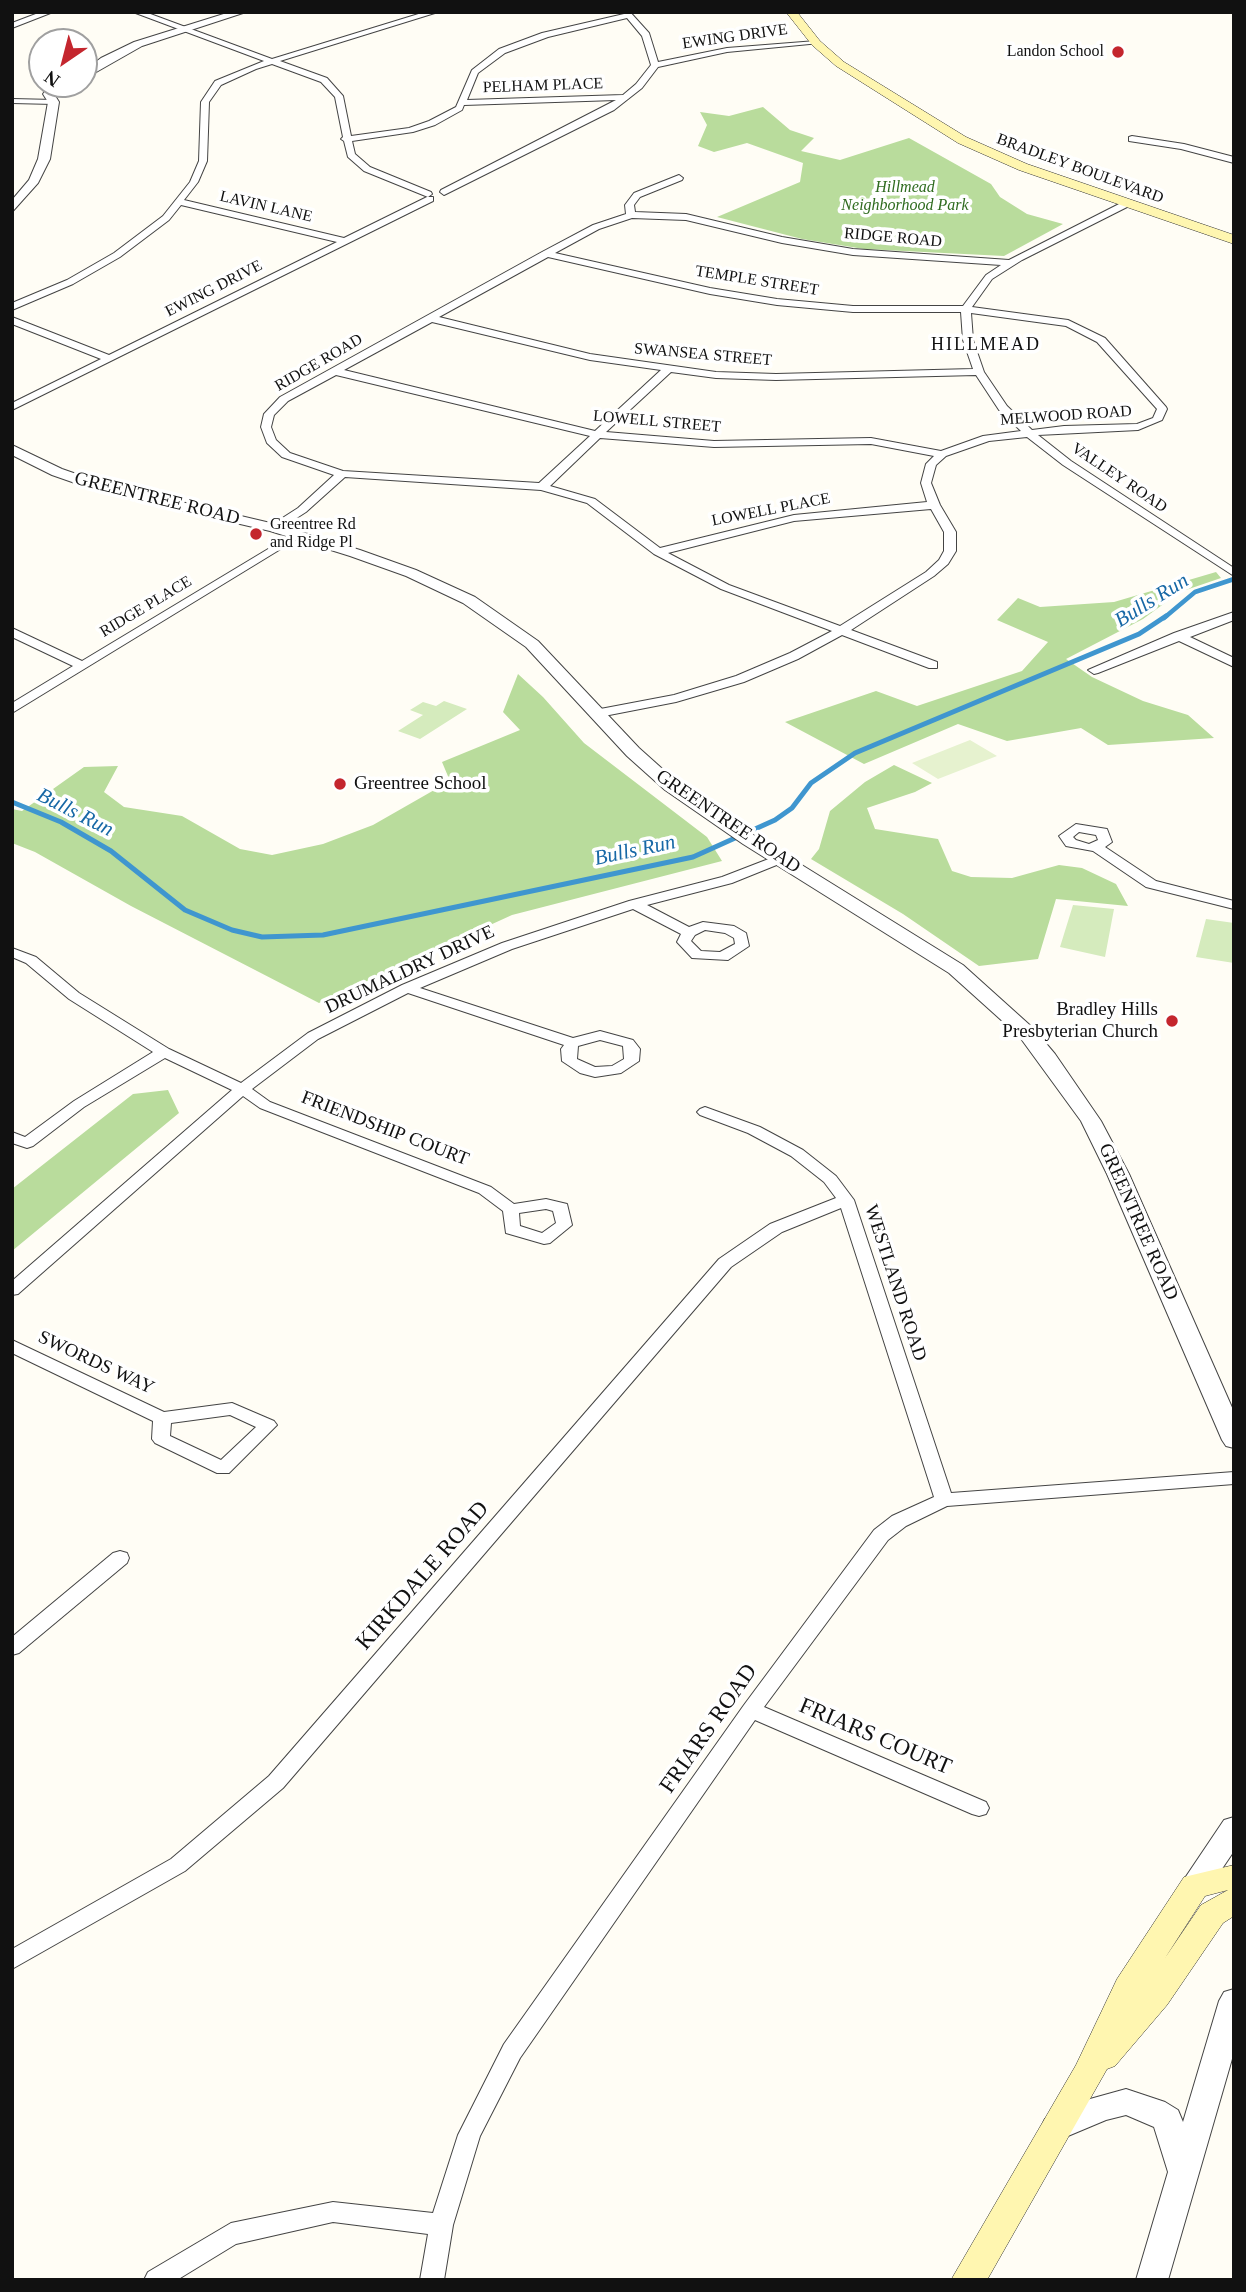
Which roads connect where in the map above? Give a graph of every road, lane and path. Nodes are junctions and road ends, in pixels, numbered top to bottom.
1 (49, 12) edge
2 (137, 12) edge
3 (217, 12) edge
4 (241, 12) edge
5 (434, 12) edge
6 (791, 12) edge
7 (627, 14) edge
8 (17, 21) edge
9 (173, 25) junction
10 (185, 29) junction
11 (816, 43) junction
12 (98, 54) edge
13 (276, 59) junction
14 (655, 65) junction
15 (98, 67) edge
16 (626, 97) junction
17 (51, 98) edge
18 (60, 98) edge
19 (12, 101) edge
20 (54, 102) junction
21 (462, 103) junction
22 (345, 139) junction
23 (1132, 139) dead end
24 (1234, 160) edge
25 (678, 178) dead end
26 (429, 196) junction
27 (180, 202) junction
28 (1128, 203) junction
29 (12, 208) edge
30 (631, 215) junction
31 (1234, 240) edge
32 (345, 241) junction
33 (545, 254) junction
34 (1010, 263) junction
35 (12, 307) edge
36 (966, 309) junction
37 (429, 318) junction
38 (12, 320) edge
39 (110, 359) junction
40 (667, 370) junction
41 (334, 371) junction
42 (979, 372) junction
43 (12, 407) edge
44 (1029, 433) junction
45 (598, 435) junction
46 (12, 449) edge
47 (942, 454) junction
48 (342, 474) junction
49 (542, 487) junction
50 (934, 505) junction
51 (274, 528) junction
52 (298, 534) junction
53 (658, 552) junction
54 (1234, 573) edge
55 (1234, 616) edge
56 (841, 631) junction
57 (12, 632) edge
58 (1178, 636) junction
59 (1234, 663) edge
60 (933, 665) dead end
61 (80, 666) junction
62 (1094, 670) dead end
63 (12, 709) edge
64 (599, 713) junction
65 (1097, 847) dead end
66 (779, 859) junction
67 (634, 904) junction
68 (1234, 905) edge
69 (689, 932) dead end
70 (12, 953) edge
71 (407, 988) junction
72 (573, 1043) dead end
73 (164, 1052) junction
74 (242, 1089) junction
75 (705, 1112) dead end
76 (20, 1140) edge
77 (846, 1200) junction
78 (511, 1209) dead end
79 (12, 1290) edge
80 (12, 1346) edge
81 (162, 1418) junction
82 (1234, 1440) edge
83 (1234, 1478) edge
84 (944, 1500) junction
85 (120, 1558) dead end
86 (12, 1648) edge
87 (751, 1710) junction
88 (979, 1808) dead end
89 (1234, 1828) edge
90 (1234, 1877) edge
91 (1195, 1886) junction
92 (1234, 1901) edge
93 (12, 1960) edge
94 (1234, 2001) edge
95 (1087, 2074) junction
96 (1056, 2128) junction
97 (1182, 2169) junction
98 (441, 2225) junction
99 (156, 2280) edge
100 (432, 2280) edge
101 (968, 2280) edge
102 (1152, 2280) edge

1 - 8 street
2 - 9 street
3 - 9 street
4 - 10 street
5 - 13 street
6 - 11 main road, BRADLEY BOULEVARD
7 - 14 street
7 - 21 street
9 - 10 street
9 - 12 street
10 - 13 street
10 - 15 street
11 - 14 street, EWING DRIVE
11 - 28 main road, BRADLEY BOULEVARD
13 - 22 street
13 - 27 street
14 - 16 street
16 - 21 street, PELHAM PLACE
16 - 26 street, EWING DRIVE
17 - 20 street
18 - 20 street
19 - 20 street
20 - 29 street
21 - 22 street
22 - 26 street
23 - 24 street
25 - 30 street
26 - 32 street, EWING DRIVE
27 - 32 street, LAVIN LANE
27 - 35 street
28 - 31 main road, BRADLEY BOULEVARD
28 - 34 street
30 - 33 street, RIDGE ROAD
30 - 34 street, RIDGE ROAD
32 - 39 street, EWING DRIVE
33 - 36 street, TEMPLE STREET
33 - 37 street, RIDGE ROAD
34 - 36 street
36 - 42 street, VALLEY ROAD
36 - 44 street, MELWOOD ROAD
37 - 40 street, SWANSEA STREET
37 - 41 street, RIDGE ROAD
38 - 39 street
39 - 43 street, EWING DRIVE
40 - 42 street, SWANSEA STREET
40 - 45 street
41 - 45 street, LOWELL STREET
41 - 48 street, RIDGE ROAD
42 - 44 street, VALLEY ROAD
44 - 47 street, MELWOOD ROAD
44 - 54 street, VALLEY ROAD
45 - 47 street, LOWELL STREET
45 - 49 street
46 - 51 street, GREENTREE ROAD
47 - 50 street
48 - 49 street, RIDGE ROAD
48 - 51 street
49 - 53 street, RIDGE ROAD
50 - 53 street, LOWELL PLACE
50 - 56 street
51 - 52 street, GREENTREE ROAD
52 - 61 street, RIDGE PLACE
52 - 64 street, GREENTREE ROAD
53 - 56 street, RIDGE ROAD
55 - 58 street
56 - 60 street, RIDGE ROAD
56 - 64 street
57 - 61 street
58 - 59 street
58 - 62 street
61 - 63 street, RIDGE PLACE
64 - 66 street, GREENTREE ROAD
65 - 68 street
66 - 67 street, DRUMALDRY DRIVE
66 - 82 street, GREENTREE ROAD
67 - 69 street
67 - 71 street, DRUMALDRY DRIVE
70 - 73 street, FRIENDSHIP COURT
71 - 72 street
71 - 74 street, DRUMALDRY DRIVE
73 - 74 street, FRIENDSHIP COURT
73 - 76 street
74 - 78 street, FRIENDSHIP COURT
74 - 79 street, DRUMALDRY DRIVE
75 - 77 street, WESTLAND ROAD
77 - 84 street, WESTLAND ROAD
77 - 93 street, KIRKDALE ROAD
80 - 81 street, SWORDS WAY
81 - 81 street, SWORDS WAY
83 - 84 street, FRIARS ROAD
84 - 87 street, FRIARS ROAD
85 - 86 street
87 - 88 street, FRIARS COURT
87 - 98 street, FRIARS ROAD
89 - 91 street
90 - 91 main road
91 - 95 main road
92 - 95 main road
94 - 97 street
95 - 96 main road
96 - 97 street
96 - 101 main road
97 - 102 street
98 - 99 street
98 - 100 street, FRIARS ROAD

